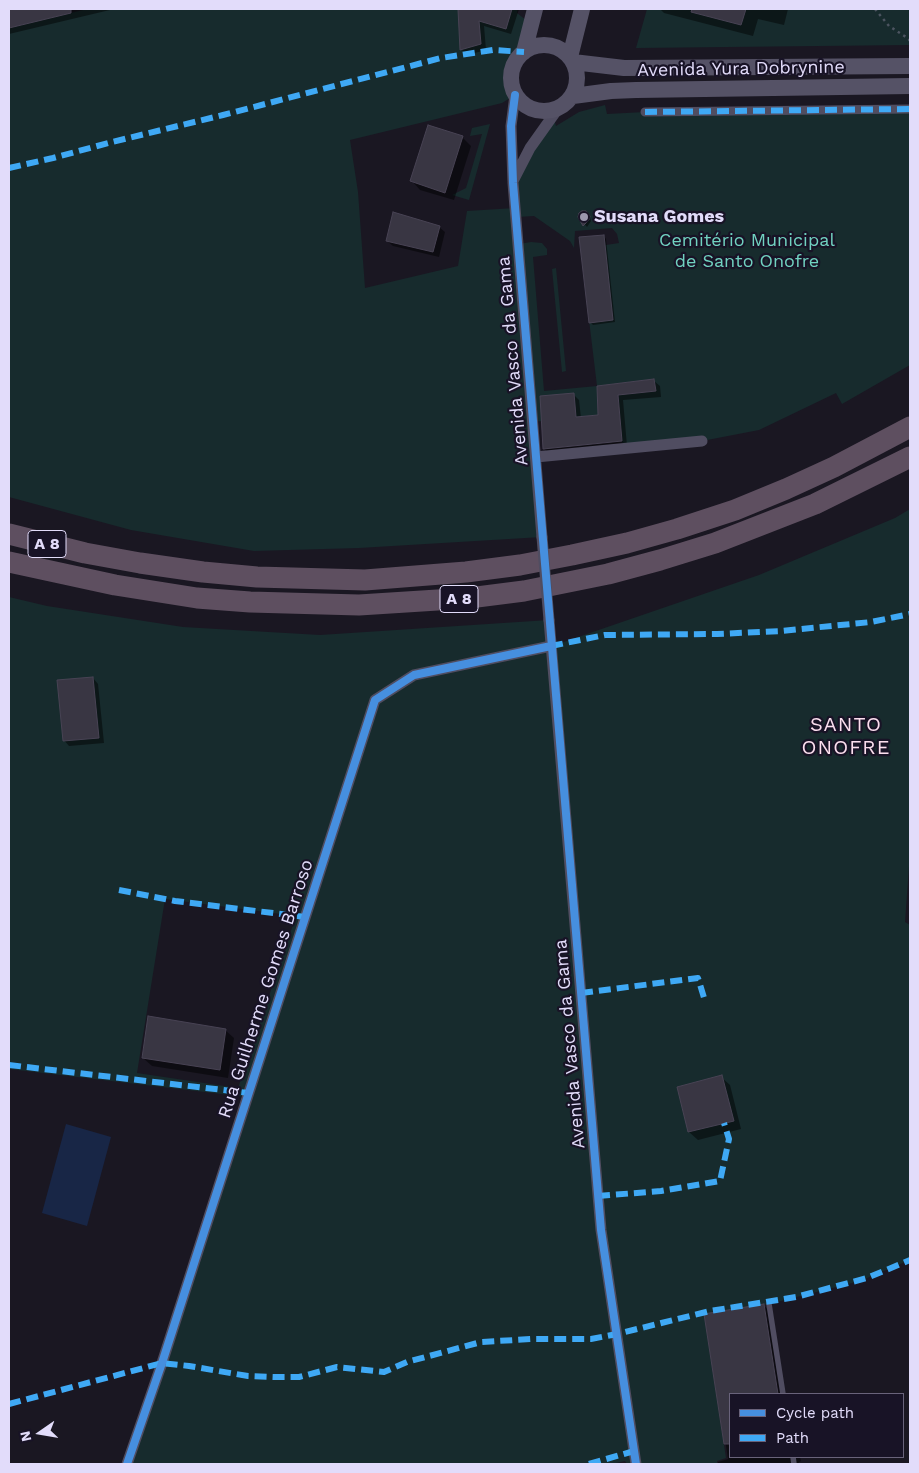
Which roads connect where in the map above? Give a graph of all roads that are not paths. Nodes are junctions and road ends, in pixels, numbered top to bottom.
1 (535, 9) edge
2 (582, 9) edge
3 (524, 52) junction
4 (572, 59) junction
5 (910, 66) edge
6 (910, 86) edge
7 (515, 95) junction
8 (573, 96) junction
9 (910, 109) edge
10 (556, 110) junction
11 (645, 112) dead end
12 (512, 183) junction
13 (910, 427) edge
14 (702, 441) dead end
15 (536, 457) junction
16 (910, 457) edge
17 (9, 534) edge
18 (9, 562) edge
19 (551, 646) junction
20 (769, 1304) dead end
21 (783, 1393) edge
22 (127, 1464) edge
23 (636, 1464) edge

1 - 3 main road
2 - 4 main road
3 - 4 main road
3 - 7 main road
4 - 5 main road, Avenida Yura Dobrynine
4 - 8 main road
6 - 8 main road, Avenida Yura Dobrynine
7 - 10 main road
7 - 12 street, Avenida Vasco da Gama
8 - 10 main road
9 - 11 street
10 - 12 street
12 - 15 street, Avenida Vasco da Gama
13 - 17 highway, A 8
14 - 15 street
15 - 19 street, Avenida Vasco da Gama, bridge
16 - 18 highway, A 8
19 - 22 street, Rua Guilherme Gomes Barroso
19 - 23 street, Avenida Vasco da Gama
20 - 21 lane

